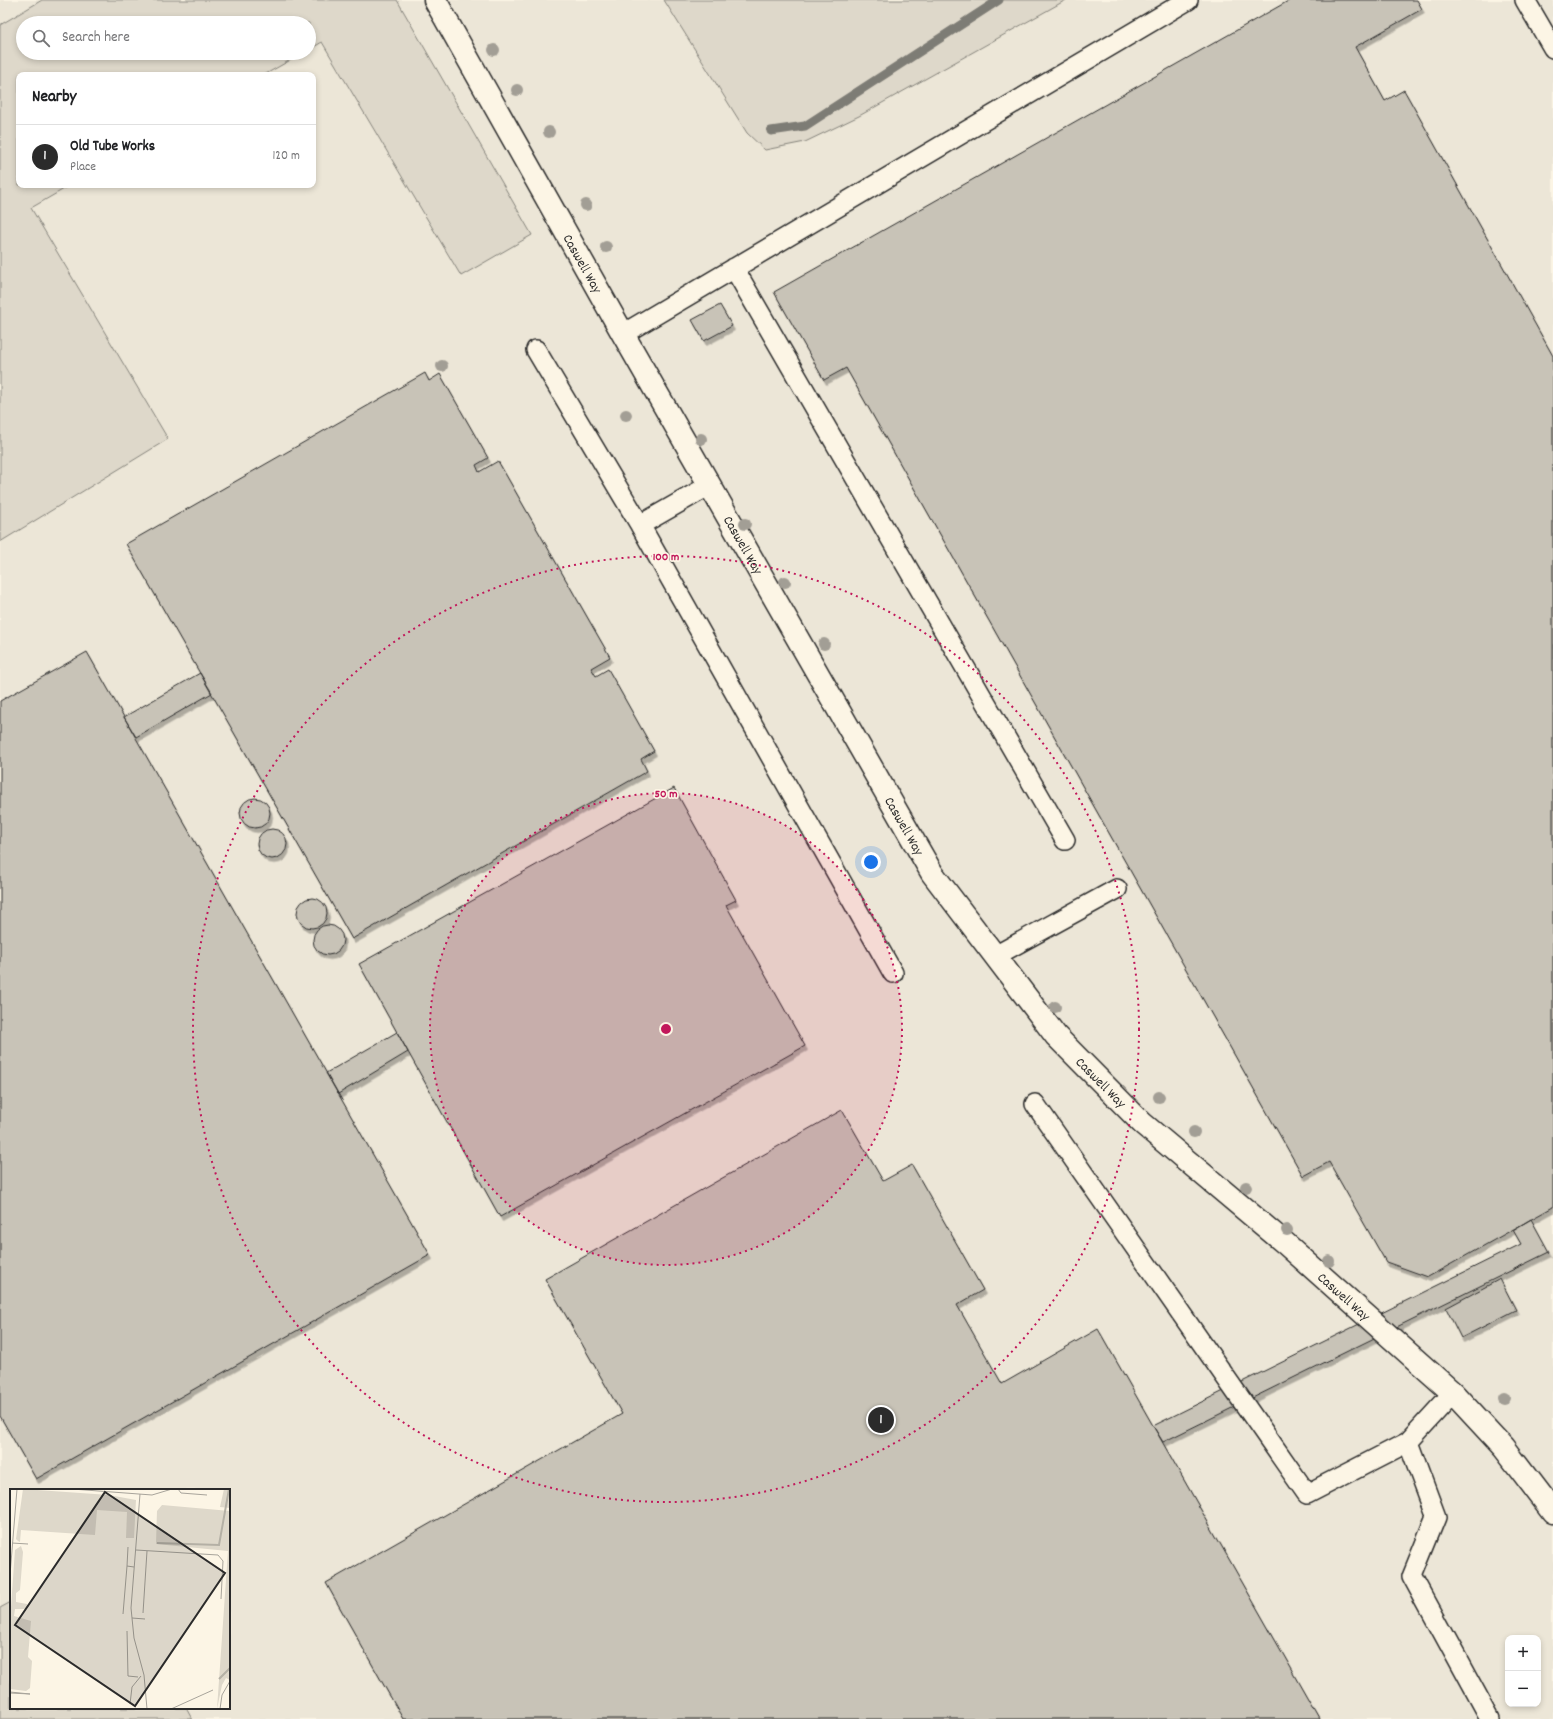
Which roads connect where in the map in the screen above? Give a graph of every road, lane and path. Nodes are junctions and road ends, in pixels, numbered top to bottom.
1 (435, 0) edge
2 (1188, 0) edge
3 (1525, 0) edge
4 (1553, 48) edge
5 (734, 268) junction
6 (623, 334) junction
7 (536, 350) dead end
8 (710, 485) junction
9 (640, 525) junction
10 (1065, 840) dead end
11 (1117, 889) dead end
12 (995, 956) junction
13 (893, 973) dead end
14 (1035, 1104) dead end
15 (1453, 1393) junction
16 (1408, 1442) junction
17 (1553, 1512) edge
18 (1490, 1719) edge

1 - 6 street, Caswell Way
2 - 5 lane
3 - 4 lane
5 - 6 lane
5 - 10 lane
6 - 8 street, Caswell Way
7 - 9 lane
8 - 9 lane
8 - 12 street, Caswell Way
9 - 13 lane
11 - 12 lane
12 - 15 street, Caswell Way
14 - 16 lane
15 - 16 lane
15 - 17 street, Caswell Way
16 - 18 lane

